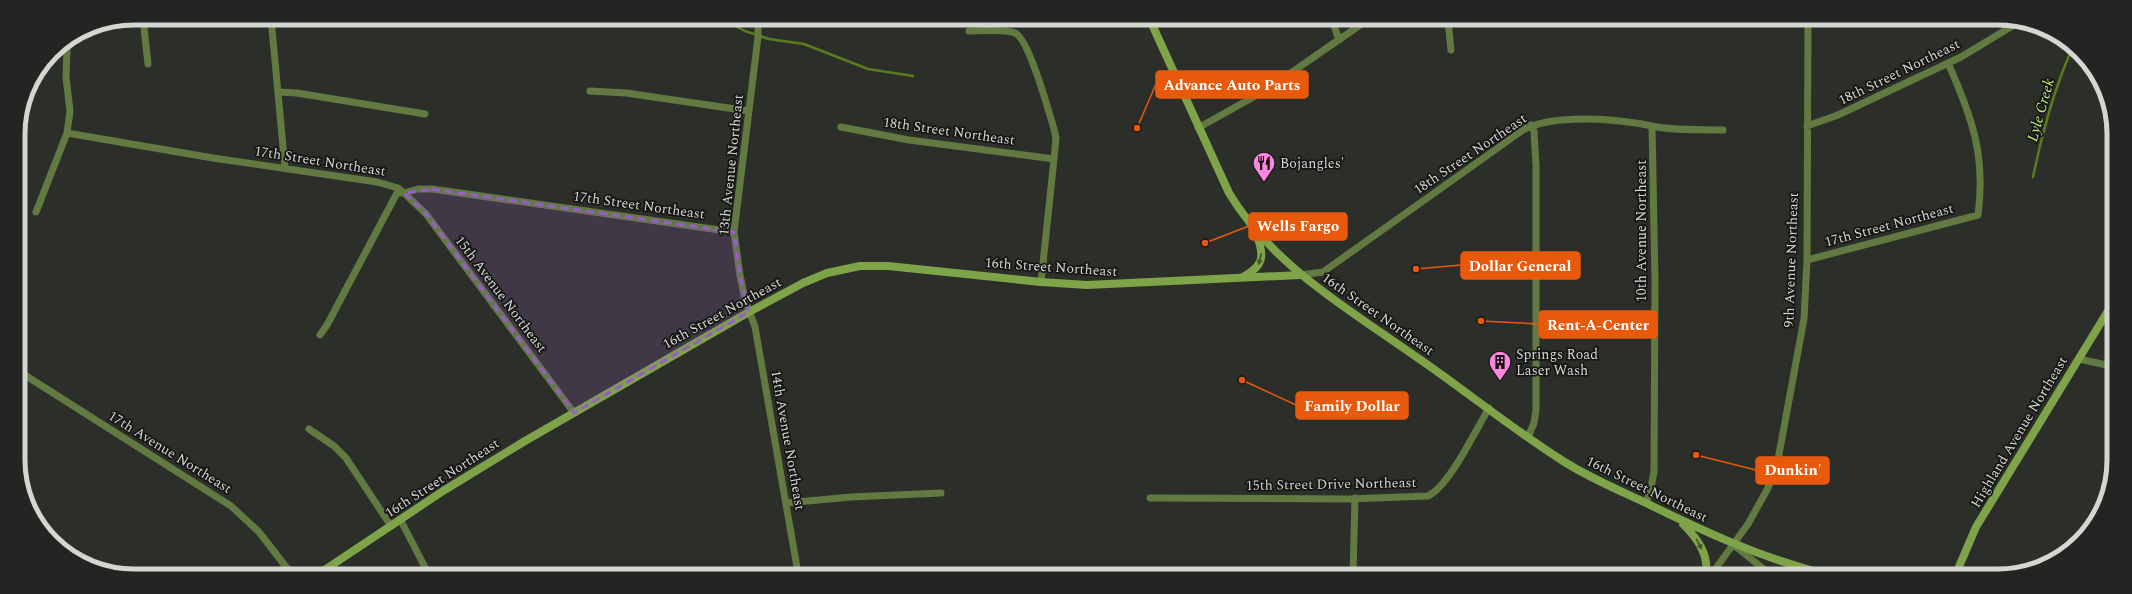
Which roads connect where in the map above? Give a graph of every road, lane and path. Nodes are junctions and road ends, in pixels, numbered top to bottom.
1 (144, 25) edge
2 (272, 25) edge
3 (758, 25) edge
4 (1152, 25) edge
5 (1334, 25) edge
6 (1359, 25) edge
7 (1448, 25) edge
8 (1808, 25) edge
9 (2012, 26) edge
10 (969, 31) dead end
11 (1339, 40) junction
12 (67, 49) dead end
13 (1451, 50) dead end
14 (1948, 63) junction
15 (148, 64) dead end
16 (590, 91) dead end
17 (278, 92) junction
18 (748, 111) junction
19 (425, 114) dead end
20 (1531, 125) junction
21 (1652, 126) junction
22 (1807, 126) junction
23 (841, 127) dead end
24 (1198, 128) junction
25 (1723, 130) dead end
26 (67, 133) junction
27 (1054, 159) junction
28 (286, 168) junction
29 (404, 193) junction
30 (36, 212) dead end
31 (734, 232) junction
32 (1255, 232) junction
33 (1807, 260) junction
34 (1300, 275) junction
35 (1240, 278) junction
36 (1041, 282) junction
37 (749, 312) junction
38 (2107, 313) edge
39 (320, 335) dead end
40 (2079, 359) junction
41 (2107, 365) edge
42 (25, 375) edge
43 (1489, 408) junction
44 (574, 413) junction
45 (310, 429) dead end
46 (1528, 437) junction
47 (941, 493) dead end
48 (1150, 498) dead end
49 (1355, 498) junction
50 (786, 503) junction
51 (1646, 503) junction
52 (400, 519) junction
53 (1678, 519) junction
54 (391, 526) junction
55 (1733, 545) junction
56 (288, 569) edge
57 (325, 569) edge
58 (426, 569) edge
59 (797, 569) edge
60 (1353, 569) edge
61 (1706, 569) edge
62 (1715, 569) edge
63 (1764, 569) edge
64 (1794, 569) edge
65 (1958, 569) edge

1 - 15 street
2 - 17 street
3 - 18 street, 13th Avenue Northeast
4 - 24 main road
5 - 11 street
6 - 11 street
7 - 13 street
8 - 22 street, 9th Avenue Northeast
9 - 14 street, 18th Street Northeast
10 - 27 street
11 - 24 street
12 - 26 street
14 - 22 street, 18th Street Northeast
14 - 33 street, 17th Street Northeast
16 - 18 street
17 - 19 street
17 - 28 street
18 - 31 street, 13th Avenue Northeast
20 - 21 street, 18th Street Northeast
20 - 34 street, 18th Street Northeast
20 - 46 street
21 - 25 street, 18th Street Northeast
21 - 51 street, 10th Avenue Northeast
22 - 33 street, 9th Avenue Northeast
23 - 27 street, 18th Street Northeast
24 - 32 main road
26 - 28 street, 17th Street Northeast
26 - 30 street
27 - 36 street
28 - 29 street, 17th Street Northeast
29 - 31 street, 17th Street Northeast
29 - 39 street
29 - 44 street, 15th Avenue Northeast
31 - 37 street, 13th Avenue Northeast
32 - 34 main road
32 -> 35 main road
33 - 55 street, 9th Avenue Northeast
34 - 35 main road, 16th Street Northeast
34 - 43 main road, 16th Street Northeast
35 - 36 main road, 16th Street Northeast
36 - 37 main road, 16th Street Northeast
37 - 44 main road, 16th Street Northeast
37 - 50 street, 14th Avenue Northeast
38 - 40 main road, Highland Avenue Northeast
40 - 41 street
40 - 65 main road, Highland Avenue Northeast
42 - 56 street, 17th Avenue Northeast
43 - 46 main road, 16th Street Northeast
43 - 49 street, 15th Street Drive Northeast
44 - 52 main road, 16th Street Northeast
45 - 54 street
46 - 51 main road, 16th Street Northeast
47 - 50 street
48 - 49 street, 15th Street Drive Northeast
49 - 60 street
50 - 59 street, 14th Avenue Northeast
51 - 53 main road, 16th Street Northeast
52 - 54 main road, 16th Street Northeast
52 - 58 street
53 - 55 main road, 16th Street Northeast
53 -> 61 main road
54 - 57 main road, 16th Street Northeast
55 - 62 street, 9th Avenue Northeast
55 - 63 street
55 - 64 main road, 16th Street Northeast

